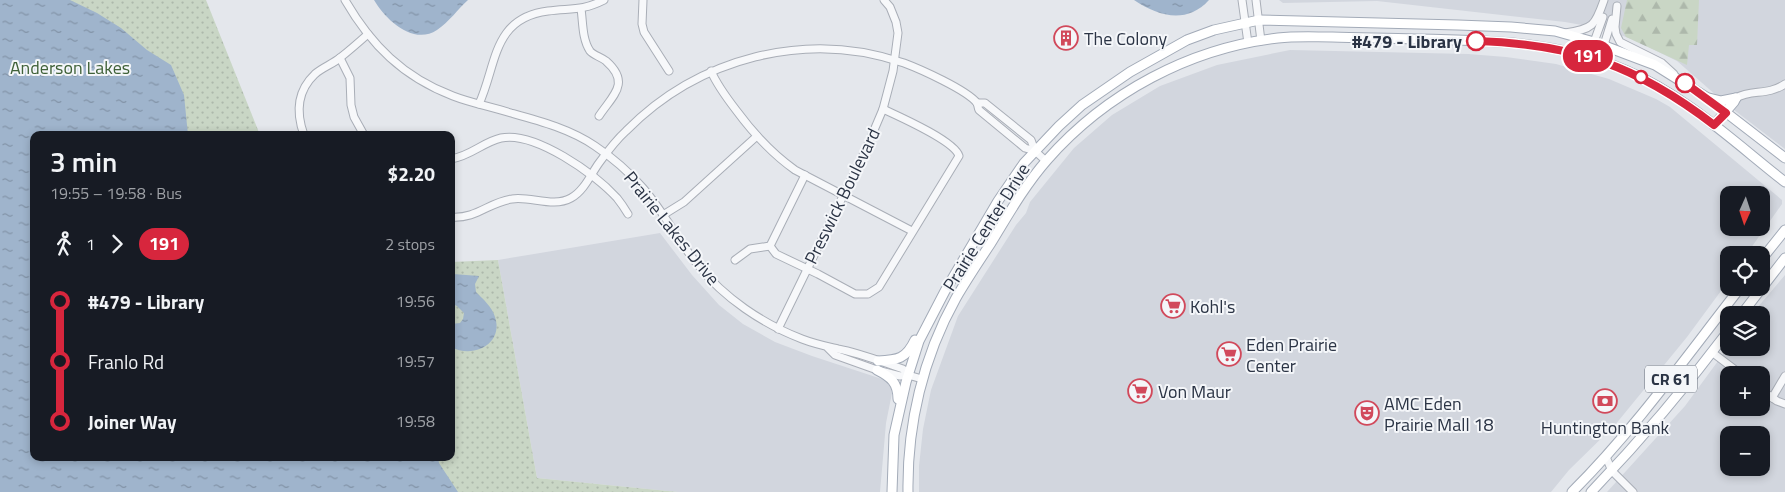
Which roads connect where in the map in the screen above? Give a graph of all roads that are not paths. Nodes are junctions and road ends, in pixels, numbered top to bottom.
1 (345, 0) edge
2 (604, 0) edge
3 (643, 0) edge
4 (884, 0) edge
5 (1242, 0) edge
6 (1256, 0) edge
7 (1604, 0) edge
8 (1608, 0) edge
9 (1617, 3) edge
10 (581, 9) junction
11 (1259, 20) junction
12 (1246, 22) junction
13 (1562, 33) junction
14 (368, 34) junction
15 (1261, 41) junction
16 (1594, 42) junction
17 (1248, 43) junction
18 (1604, 45) junction
19 (1586, 56) junction
20 (340, 58) junction
21 (1597, 59) junction
22 (895, 60) junction
23 (711, 70) junction
24 (669, 71) dead end
25 (1680, 80) junction
26 (1785, 84) edge
27 (1706, 97) junction
28 (1736, 98) junction
29 (479, 104) junction
30 (883, 110) junction
31 (1726, 113) junction
32 (598, 116) dead end
33 (1714, 125) junction
34 (302, 131) edge
35 (362, 131) edge
36 (757, 136) junction
37 (1035, 151) junction
38 (606, 154) junction
39 (455, 158) edge
40 (1785, 158) edge
41 (1046, 160) junction
42 (805, 175) junction
43 (590, 176) junction
44 (1785, 182) edge
45 (843, 194) junction
46 (628, 214) dead end
47 (663, 215) junction
48 (455, 216) edge
49 (1785, 230) edge
50 (912, 231) junction
51 (770, 246) junction
52 (1770, 249) edge
53 (1785, 258) edge
54 (735, 260) dead end
55 (807, 269) junction
56 (945, 291) junction
57 (1734, 296) edge
58 (1748, 306) edge
59 (778, 329) junction
60 (1720, 342) edge
61 (1712, 353) junction
62 (878, 365) junction
63 (1730, 366) edge
64 (908, 375) junction
65 (1785, 376) edge
66 (922, 379) junction
67 (1772, 398) joint
68 (1785, 404) edge
69 (899, 410) junction
70 (1606, 457) junction
71 (1598, 466) junction
72 (1612, 471) junction
73 (892, 492) edge
74 (908, 492) edge
75 (1572, 492) edge
76 (1591, 492) edge
77 (1633, 492) edge

1 - 14 street, Prairie Lakes Drive
2 - 10 street
3 - 24 street
4 - 22 street, Preswick Boulevard
5 - 12 street
6 - 11 street
7 - 13 street
8 - 16 street
9 - 18 street
9 - 25 street
10 - 29 street
10 - 32 street
11 - 12 main road, Prairie Center Drive
11 - 13 main road, Prairie Center Drive
11 - 15 street
12 - 17 street
12 - 37 main road, Prairie Center Drive
13 - 16 main road, Prairie Center Drive
14 - 20 street
14 - 29 street, Prairie Lakes Drive
15 - 17 main road, Prairie Center Drive
15 - 19 main road, Prairie Center Drive
16 - 18 main road, Prairie Center Drive
16 - 19 street
17 - 41 main road, Prairie Center Drive
18 - 21 street
18 - 25 main road, Prairie Center Drive
19 - 21 main road, Prairie Center Drive
20 - 34 street
20 - 35 street
21 - 33 main road, Prairie Center Drive
22 - 23 street
22 - 30 street, Preswick Boulevard
22 - 37 street
23 - 36 street
23 - 38 street
25 - 27 main road, Prairie Center Drive
26 - 28 street
27 - 28 main road
27 - 31 main road, Prairie Center Drive
28 - 31 main road
29 - 38 street, Prairie Lakes Drive
30 - 45 street, Preswick Boulevard
30 - 50 street
31 - 33 main road
31 - 40 main road, Prairie Center Drive
33 - 44 main road, Prairie Center Drive
36 - 42 street
36 - 47 street
37 - 41 street
37 - 56 main road, Prairie Center Drive
38 - 43 street
38 - 47 street, Prairie Lakes Drive
39 - 43 street
41 - 66 main road, Prairie Center Drive
42 - 45 street
42 - 51 street
43 - 46 street
43 - 48 street
45 - 50 street
45 - 55 street, Preswick Boulevard
47 - 59 street, Prairie Lakes Drive
49 - 52 main road
50 - 55 street
51 - 54 street
51 - 55 street
53 - 58 main road
55 - 59 street, Preswick Boulevard
56 - 62 main road
56 - 64 main road, Prairie Center Drive
57 - 70 main road, CR 61
59 - 62 street, Prairie Lakes Drive
60 - 61 main road, CR 61
61 - 63 street
61 - 72 main road, CR 61
62 - 64 street, Prairie Lakes Drive
62 - 69 main road
64 - 66 street, Prairie Lakes Drive
64 - 69 main road, Prairie Center Drive
65 - 67 street
66 - 74 main road, Prairie Center Drive
67 - 68 street
69 - 73 main road, Prairie Center Drive
70 - 71 main road, CR 61
70 - 72 street
71 - 72 street
71 - 75 main road, CR 61
72 - 76 main road, CR 61
72 - 77 street

